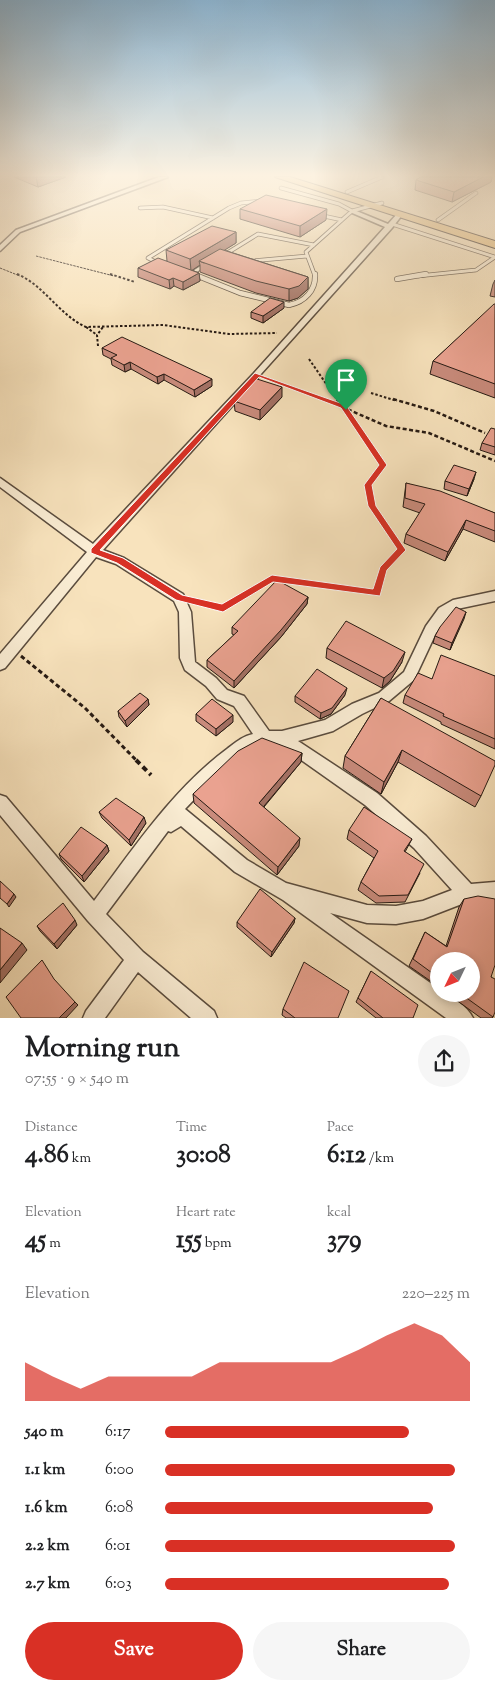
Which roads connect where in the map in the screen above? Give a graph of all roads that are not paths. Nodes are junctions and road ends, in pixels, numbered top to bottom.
1 (36, 225) edge
2 (203, 225) edge
3 (337, 225) edge
4 (391, 225) edge
5 (401, 225) edge
6 (405, 225) edge
7 (452, 225) edge
8 (196, 229) junction
9 (204, 231) edge
10 (495, 239) edge
11 (237, 240) edge
12 (246, 242) junction
13 (495, 245) edge
14 (314, 246) junction
15 (0, 249) edge
16 (307, 256) junction
17 (495, 257) edge
18 (229, 258) edge
19 (244, 261) edge
20 (208, 264) edge
21 (167, 266) edge
22 (184, 272) edge
23 (193, 275) junction
24 (397, 279) dead end
25 (0, 482) edge
26 (94, 551) junction
27 (495, 596) edge
28 (0, 664) edge
29 (265, 738) junction
30 (282, 738) junction
31 (0, 803) edge
32 (178, 805) junction
33 (120, 878) junction
34 (284, 891) junction
35 (495, 891) edge
36 (467, 893) junction
37 (94, 915) junction
38 (136, 959) junction
39 (93, 1018) edge
40 (207, 1018) edge
41 (463, 1018) edge

1 - 15 street
2 - 8 lane
3 - 14 lane
4 - 26 street
5 - 17 lane
6 - 13 main road
7 - 10 main road
8 - 9 lane
8 - 21 lane
11 - 12 lane
12 - 14 lane
12 - 18 lane
14 - 16 lane
16 - 19 lane
16 - 23 lane
17 - 24 lane
20 - 23 lane
22 - 23 lane
25 - 26 street
26 - 28 street
26 - 29 street
27 - 30 street
29 - 30 street
29 - 32 street
30 - 36 street
31 - 37 street
32 - 33 street
32 - 34 street
33 - 34 street
33 - 37 street
34 - 36 street
34 - 41 street
35 - 36 street
37 - 38 street
38 - 39 street
38 - 40 street

